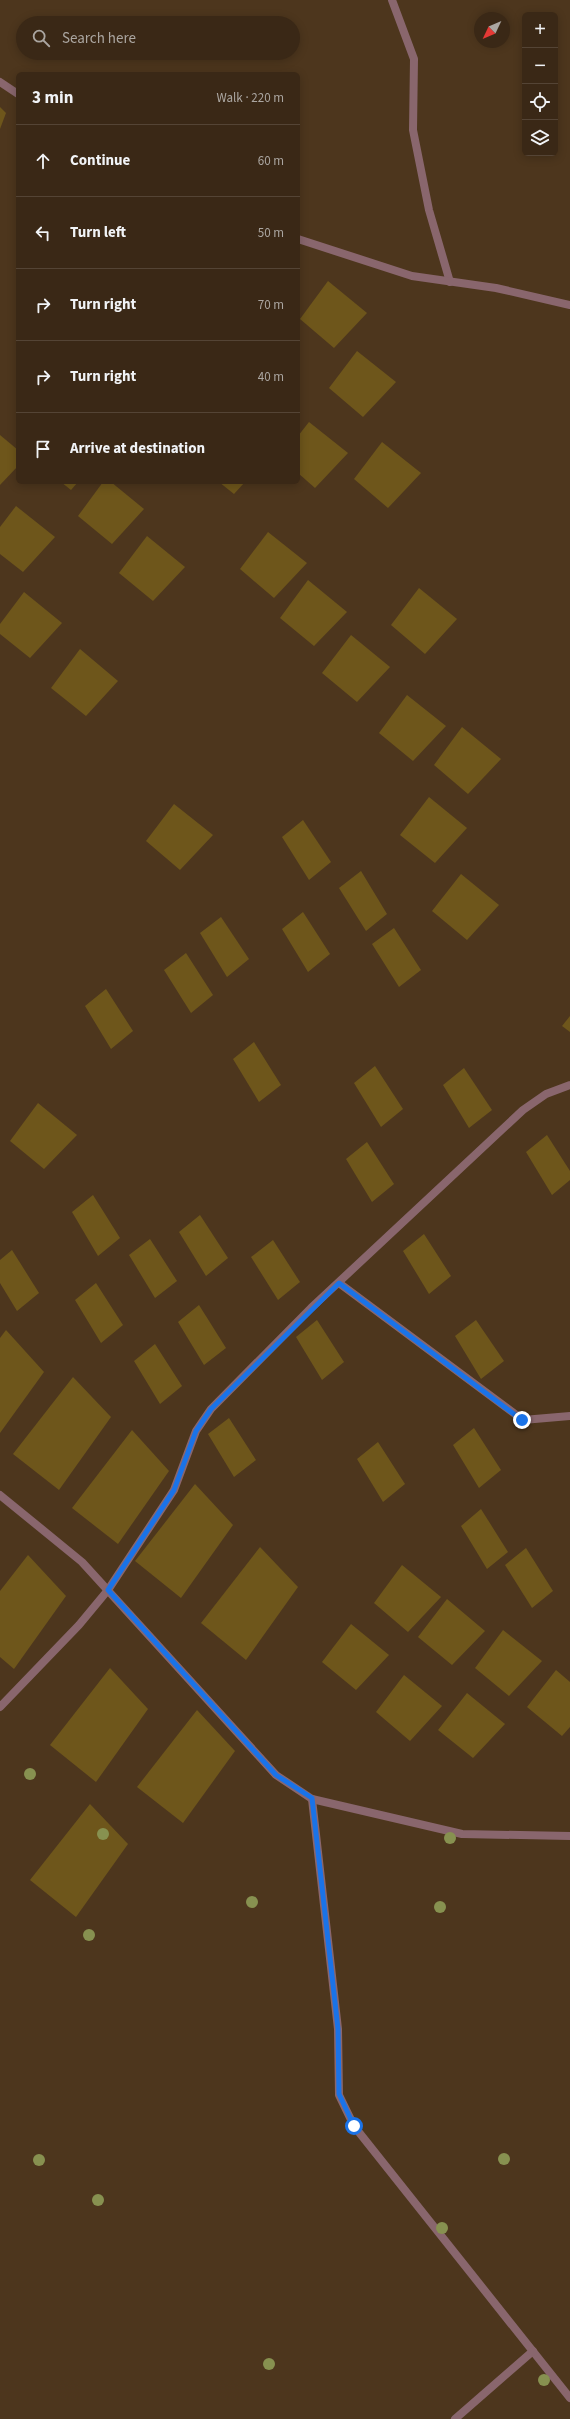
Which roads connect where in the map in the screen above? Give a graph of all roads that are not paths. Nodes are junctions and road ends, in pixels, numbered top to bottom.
1 (392, 0) edge
2 (0, 82) edge
3 (16, 93) edge
4 (300, 240) edge
5 (450, 282) junction
6 (570, 305) edge
7 (570, 1085) edge
8 (339, 1283) junction
9 (570, 1416) edge
10 (0, 1495) edge
11 (108, 1590) junction
12 (0, 1706) edge
13 (312, 1798) junction
14 (570, 1836) edge
15 (533, 2351) junction
16 (570, 2398) edge
17 (455, 2419) edge

1 - 5 street
2 - 3 street
4 - 5 street
5 - 6 street
7 - 8 street
8 - 9 street
8 - 11 street
10 - 11 street
11 - 12 street
11 - 13 street
13 - 14 street
13 - 15 street
15 - 16 street
15 - 17 street

